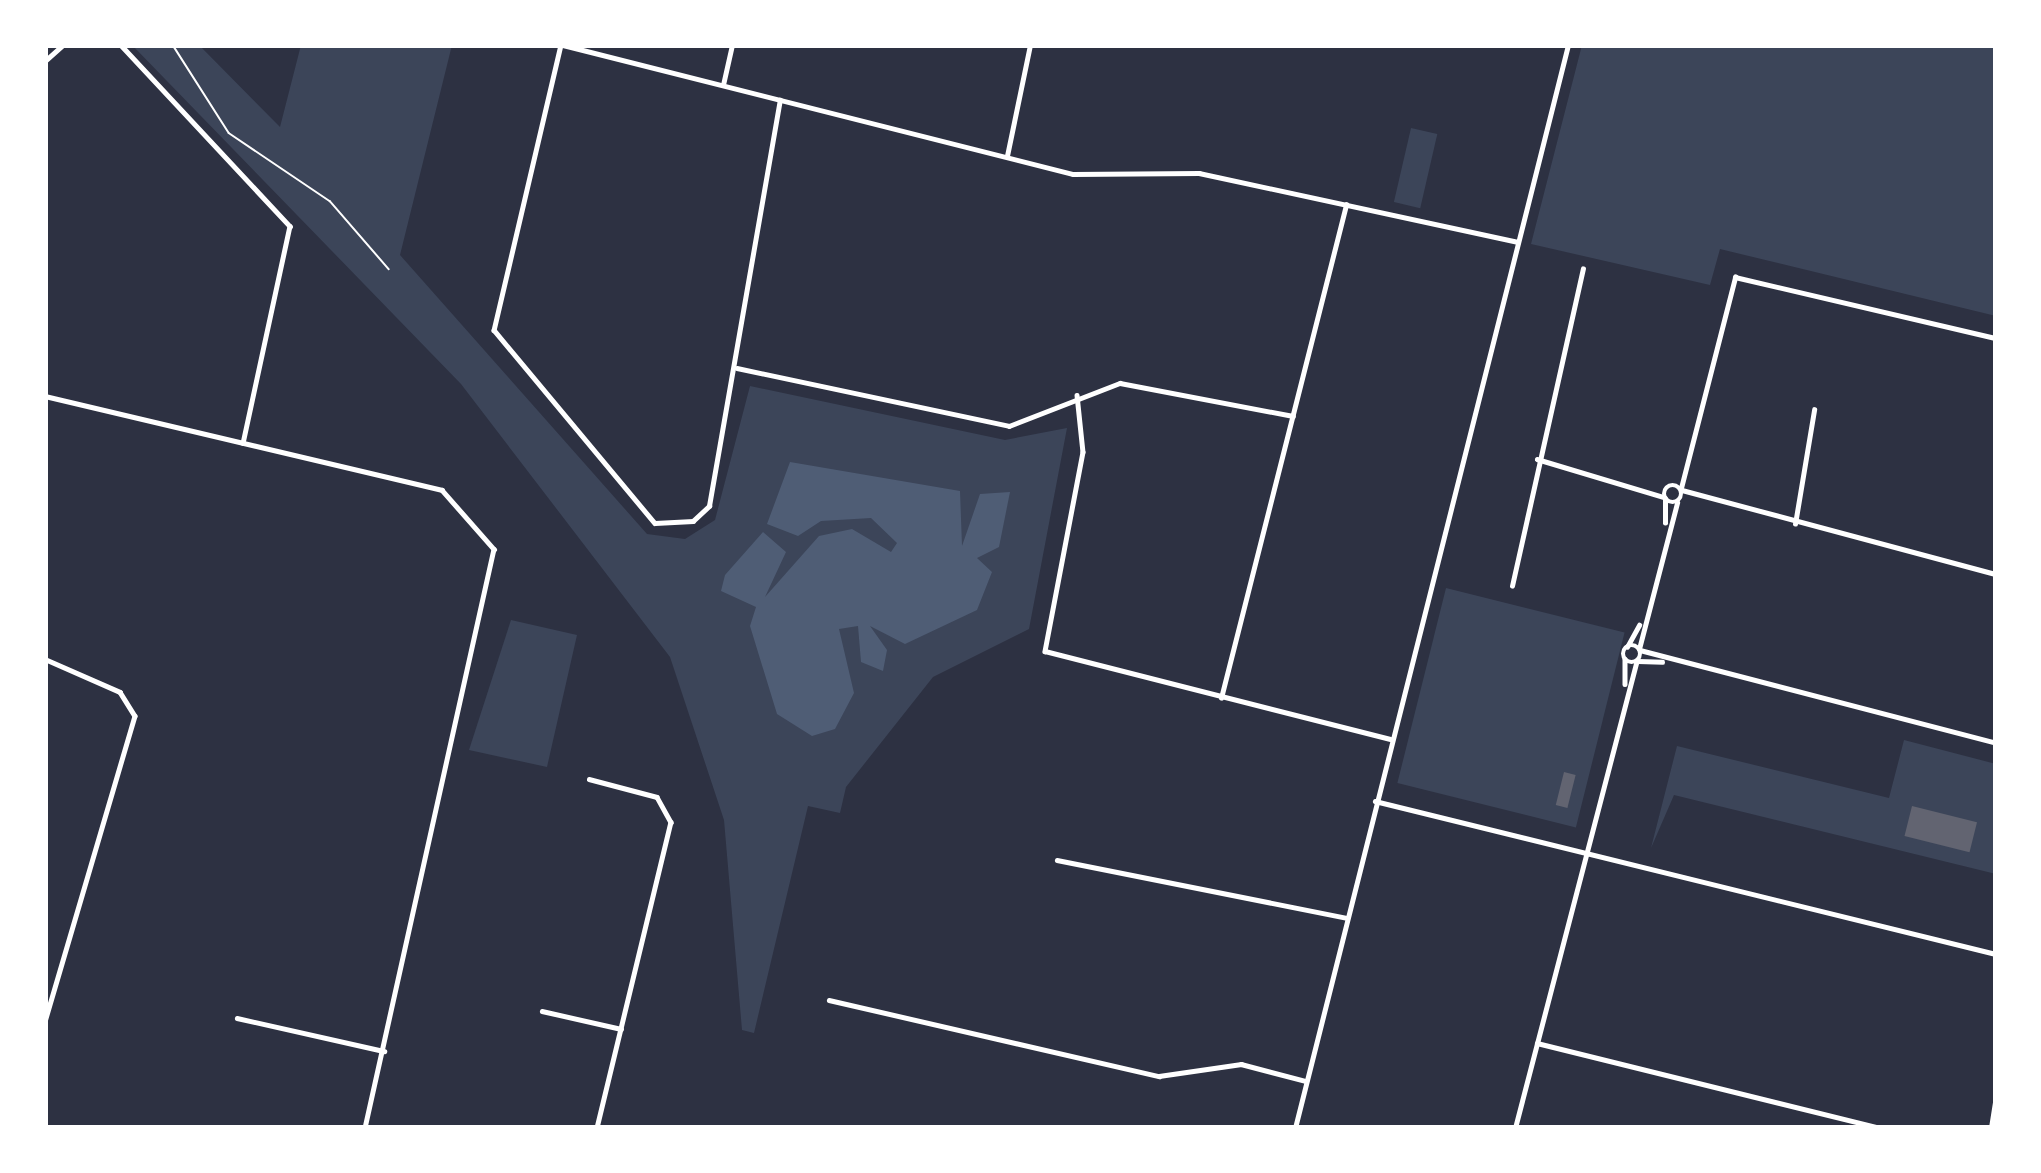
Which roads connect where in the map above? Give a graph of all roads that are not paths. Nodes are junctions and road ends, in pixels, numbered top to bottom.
1 (62, 45) edge
2 (122, 45) edge
3 (561, 45) edge
4 (733, 45) edge
5 (1030, 45) edge
6 (1568, 45) edge
7 (45, 61) edge
8 (722, 85) junction
9 (780, 100) junction
10 (1006, 156) junction
11 (1346, 205) junction
12 (1517, 242) junction
13 (1583, 269) dead end
14 (1996, 338) edge
15 (736, 368) junction
16 (1077, 395) junction
17 (45, 396) edge
18 (1814, 410) dead end
19 (1292, 416) junction
20 (243, 443) junction
21 (1684, 455) junction
22 (1537, 459) junction
23 (1641, 486) junction
24 (1669, 486) junction
25 (1681, 489) junction
26 (1665, 498) junction
27 (1678, 502) junction
28 (1707, 502) junction
29 (1796, 524) junction
30 (1664, 528) junction
31 (1996, 574) edge
32 (1512, 586) dead end
33 (1643, 614) junction
34 (1627, 646) junction
35 (1640, 650) junction
36 (1624, 658) junction
37 (45, 659) edge
38 (1637, 661) junction
39 (1668, 663) junction
40 (1624, 690) junction
41 (1221, 698) junction
42 (1390, 739) junction
43 (1996, 743) edge
44 (589, 778) dead end
45 (1375, 801) junction
46 (1584, 853) junction
47 (1057, 860) dead end
48 (1346, 918) junction
49 (1996, 954) edge
50 (50, 995) junction
51 (829, 1000) dead end
52 (45, 1003) edge
53 (542, 1011) dead end
54 (237, 1018) dead end
55 (45, 1021) edge
56 (621, 1028) junction
57 (45, 1030) edge
58 (46, 1040) edge
59 (1537, 1042) junction
60 (384, 1051) junction
61 (45, 1060) edge
62 (1306, 1081) junction
63 (1996, 1103) edge
64 (365, 1128) edge
65 (597, 1128) edge
66 (1295, 1128) edge
67 (1515, 1128) edge
68 (1881, 1128) edge
69 (1992, 1128) edge

1 - 7 street
2 - 20 street
3 - 8 street
3 - 15 street
4 - 8 street
5 - 10 street
6 - 12 street
8 - 9 street
9 - 10 street
9 - 15 street
10 - 11 street
11 - 12 street
11 - 19 street
12 - 42 street
13 - 22 street
14 - 21 street
15 - 16 street
16 - 19 street
16 - 41 street
17 - 20 street
18 - 29 street
19 - 41 street
20 - 60 street
21 - 24 street
21 - 25 street
22 - 23 street
22 - 32 street
23 - 24 street
23 - 26 street
24 - 25 street
24 - 26 street
25 - 27 street
25 - 28 street
26 - 27 street
26 - 30 street
27 - 28 street
27 - 30 street
28 - 29 street
29 - 31 street
30 - 33 street
33 - 34 street
33 - 35 street
34 - 35 street
34 - 36 street
35 - 38 street
35 - 39 street
36 - 38 street
36 - 40 street
37 - 50 street
38 - 39 street
38 - 40 street
39 - 43 street
40 - 46 street
41 - 42 street
42 - 45 street
44 - 56 street
45 - 46 street
45 - 48 street
46 - 49 street
46 - 59 street
47 - 48 street
48 - 62 street
50 - 52 street
50 - 55 street
51 - 62 street
53 - 56 street
54 - 60 street
56 - 65 street
57 - 58 street
58 - 61 street
59 - 67 street
59 - 68 street
60 - 64 street
62 - 66 street
63 - 69 main road

